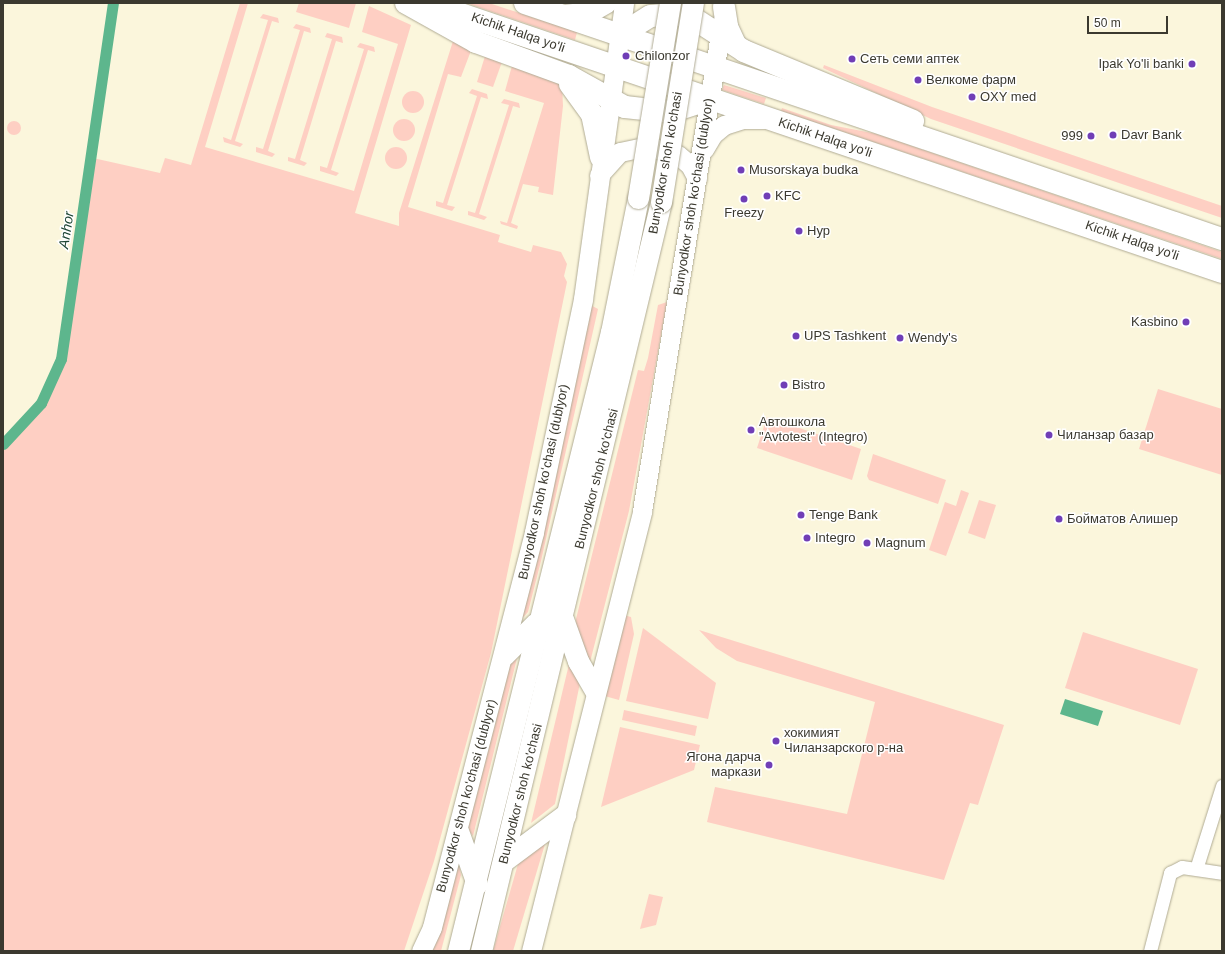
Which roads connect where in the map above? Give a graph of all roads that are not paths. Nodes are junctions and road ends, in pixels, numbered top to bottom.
1 (406, 3) edge
2 (428, 3) edge
3 (526, 3) edge
4 (607, 3) edge
5 (624, 3) edge
6 (670, 3) edge
7 (693, 3) edge
8 (725, 5) edge
9 (558, 14) junction
10 (620, 35) junction
11 (728, 40) junction
12 (615, 66) junction
13 (716, 67) junction
14 (548, 68) junction
15 (710, 99) junction
16 (610, 101) junction
17 (782, 123) junction
18 (888, 126) junction
19 (600, 166) junction
20 (698, 173) junction
21 (1031, 174) junction
22 (1222, 239) edge
23 (1222, 272) edge
24 (563, 619) junction
25 (536, 623) junction
26 (504, 655) junction
27 (595, 690) junction
28 (1222, 786) edge
29 (565, 815) junction
30 (458, 831) junction
31 (506, 859) junction
32 (1197, 866) junction
33 (1222, 873) edge
34 (477, 884) junction
35 (532, 949) edge
36 (421, 951) edge
37 (458, 951) edge
38 (481, 951) edge
39 (1150, 951) edge

1 - 14 highway
2 - 12 highway, Kichik Halqa yo'li
3 - 9 highway
4 - 9 street
5 - 10 street, Bunyodkor shoh koʻchasi (dublyor)
6 - 25 main road, Bunyodkor shoh ko'chasi, bridge
7 - 24 main road, Bunyodkor shoh ko'chasi, bridge
8 - 11 highway
9 - 10 highway
10 - 11 highway
10 - 12 street, Bunyodkor shoh koʻchasi (dublyor)
10 - 13 highway
11 - 13 street, Bunyodkor shoh koʻchasi (dublyor)
11 - 21 highway
12 - 15 highway, Kichik Halqa yo'li
12 - 16 street, Bunyodkor shoh koʻchasi (dublyor)
13 - 15 street, Bunyodkor shoh koʻchasi (dublyor)
13 - 18 highway
14 - 16 highway
14 - 19 highway
15 - 16 highway
15 - 17 highway, Kichik Halqa yo'li
15 - 20 street, Bunyodkor shoh koʻchasi (dublyor)
16 - 19 street, Bunyodkor shoh koʻchasi (dublyor)
17 - 18 highway
17 - 20 street
17 - 23 highway, Kichik Halqa yo'li
18 - 21 highway
19 - 20 street
19 - 26 street, Bunyodkor shoh koʻchasi (dublyor)
20 - 27 street, Bunyodkor shoh koʻchasi (dublyor)
21 - 22 highway
24 - 27 main road
24 - 31 main road, Bunyodkor shoh ko'chasi
25 - 26 main road
25 - 34 main road, Bunyodkor shoh ko'chasi
26 - 30 street, Bunyodkor shoh koʻchasi (dublyor)
27 - 29 street, Bunyodkor shoh koʻchasi (dublyor)
28 - 32 street
29 - 31 main road
29 - 35 street, Bunyodkor shoh koʻchasi (dublyor)
30 - 34 main road
30 - 36 street, Bunyodkor shoh koʻchasi (dublyor)
31 - 38 main road, Bunyodkor shoh ko'chasi
32 - 33 street
32 - 39 street
34 - 37 main road, Bunyodkor shoh ko'chasi

